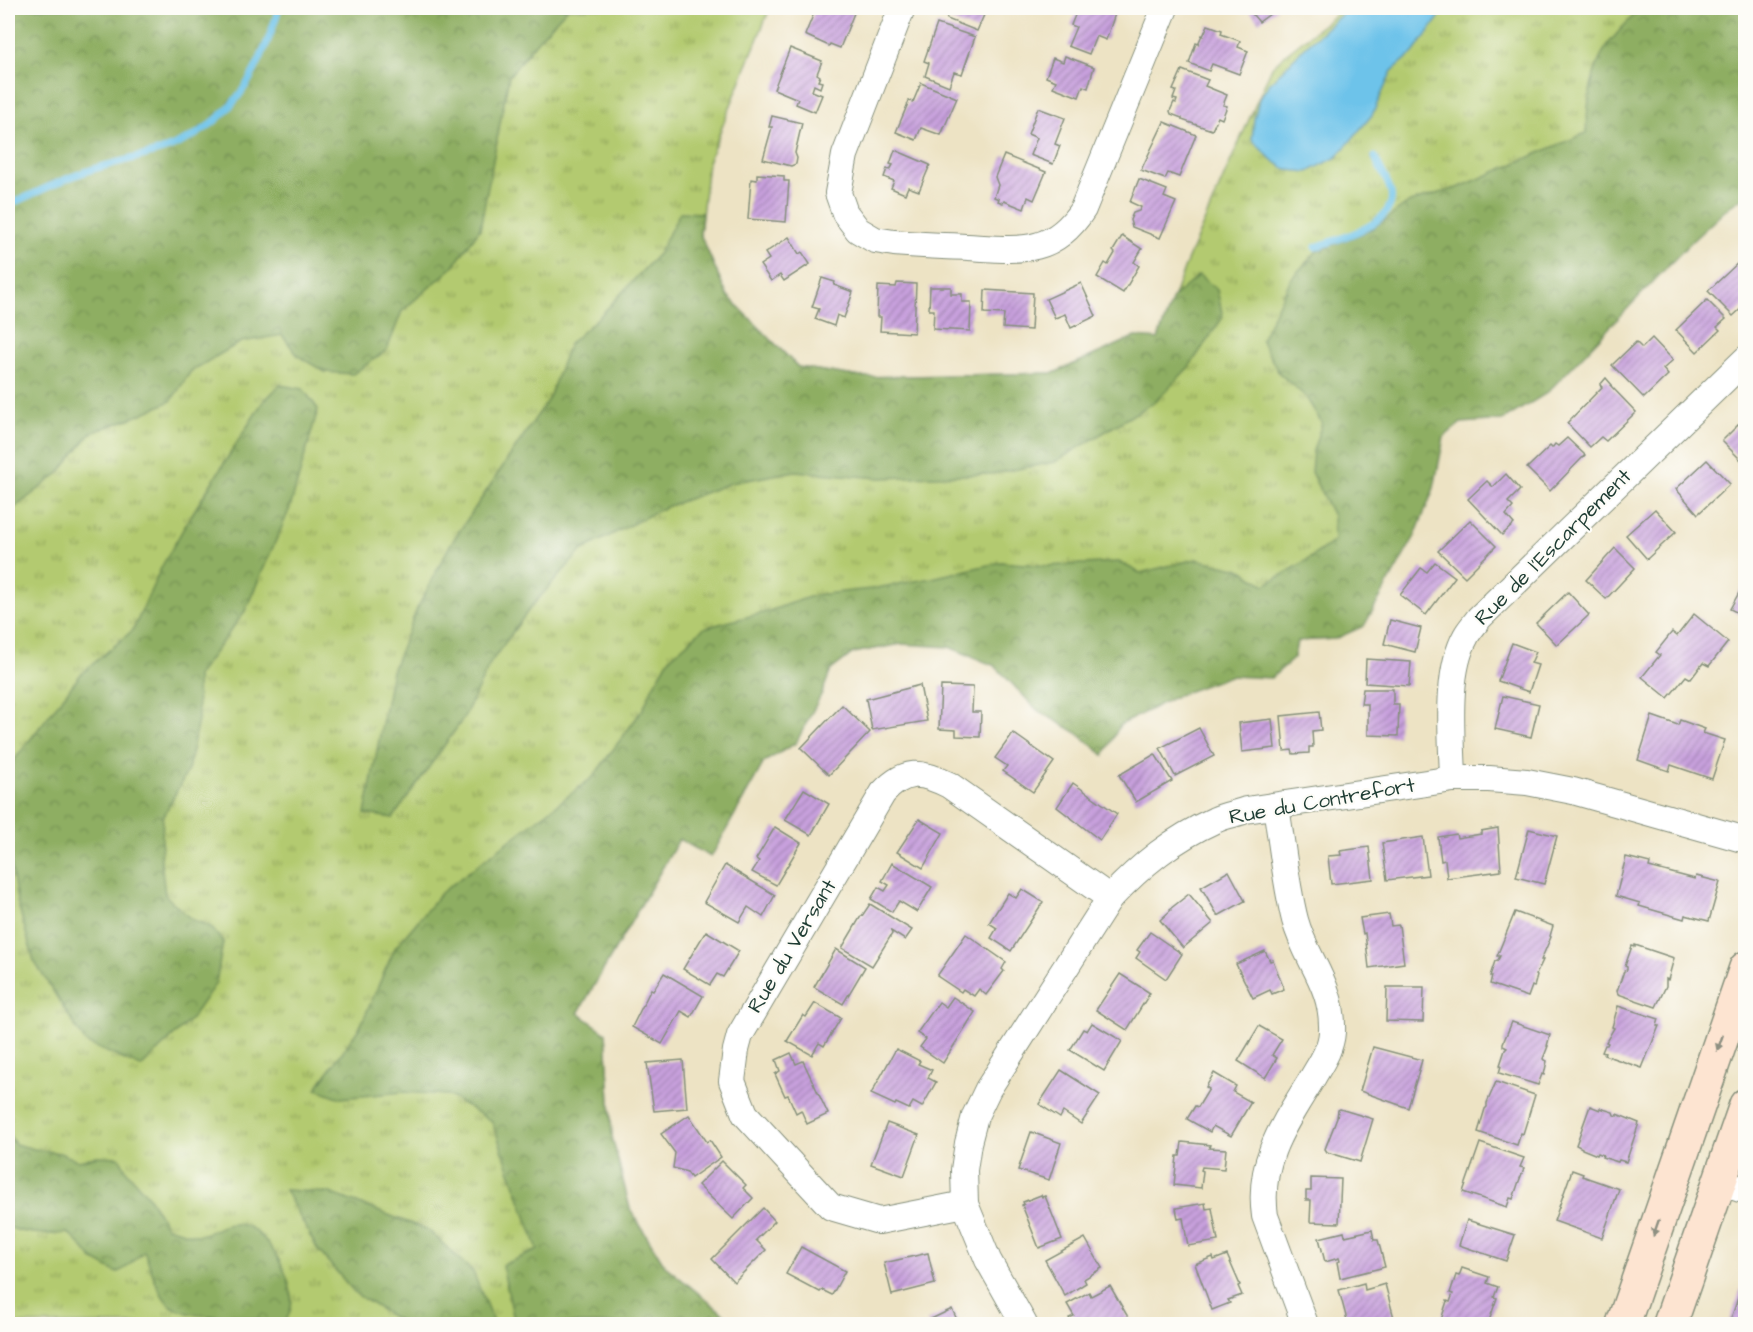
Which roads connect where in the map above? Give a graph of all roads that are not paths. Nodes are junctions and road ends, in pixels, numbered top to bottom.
1 (902, 8) edge
2 (1165, 8) edge
3 (1746, 359) edge
4 (1453, 779) junction
5 (1276, 807) junction
6 (1746, 840) edge
7 (1110, 898) junction
8 (1746, 968) edge
9 (1746, 1105) edge
10 (1732, 1187) edge
11 (965, 1204) junction
12 (1024, 1324) edge
13 (1305, 1324) edge
14 (1623, 1324) edge
15 (1670, 1324) edge

1 - 2 street
3 - 4 street, Rue de l'Escarpement
4 - 5 street, Rue du Contrefort
4 - 6 street, Rue du Contrefort
5 - 7 street, Rue du Contrefort
5 - 13 street
7 - 11 street, Rue du Contrefort
7 - 11 street, Rue du Versant
8 -> 14 street
9 - 10 street
10 - 15 street
11 - 12 street, Rue du Contrefort

